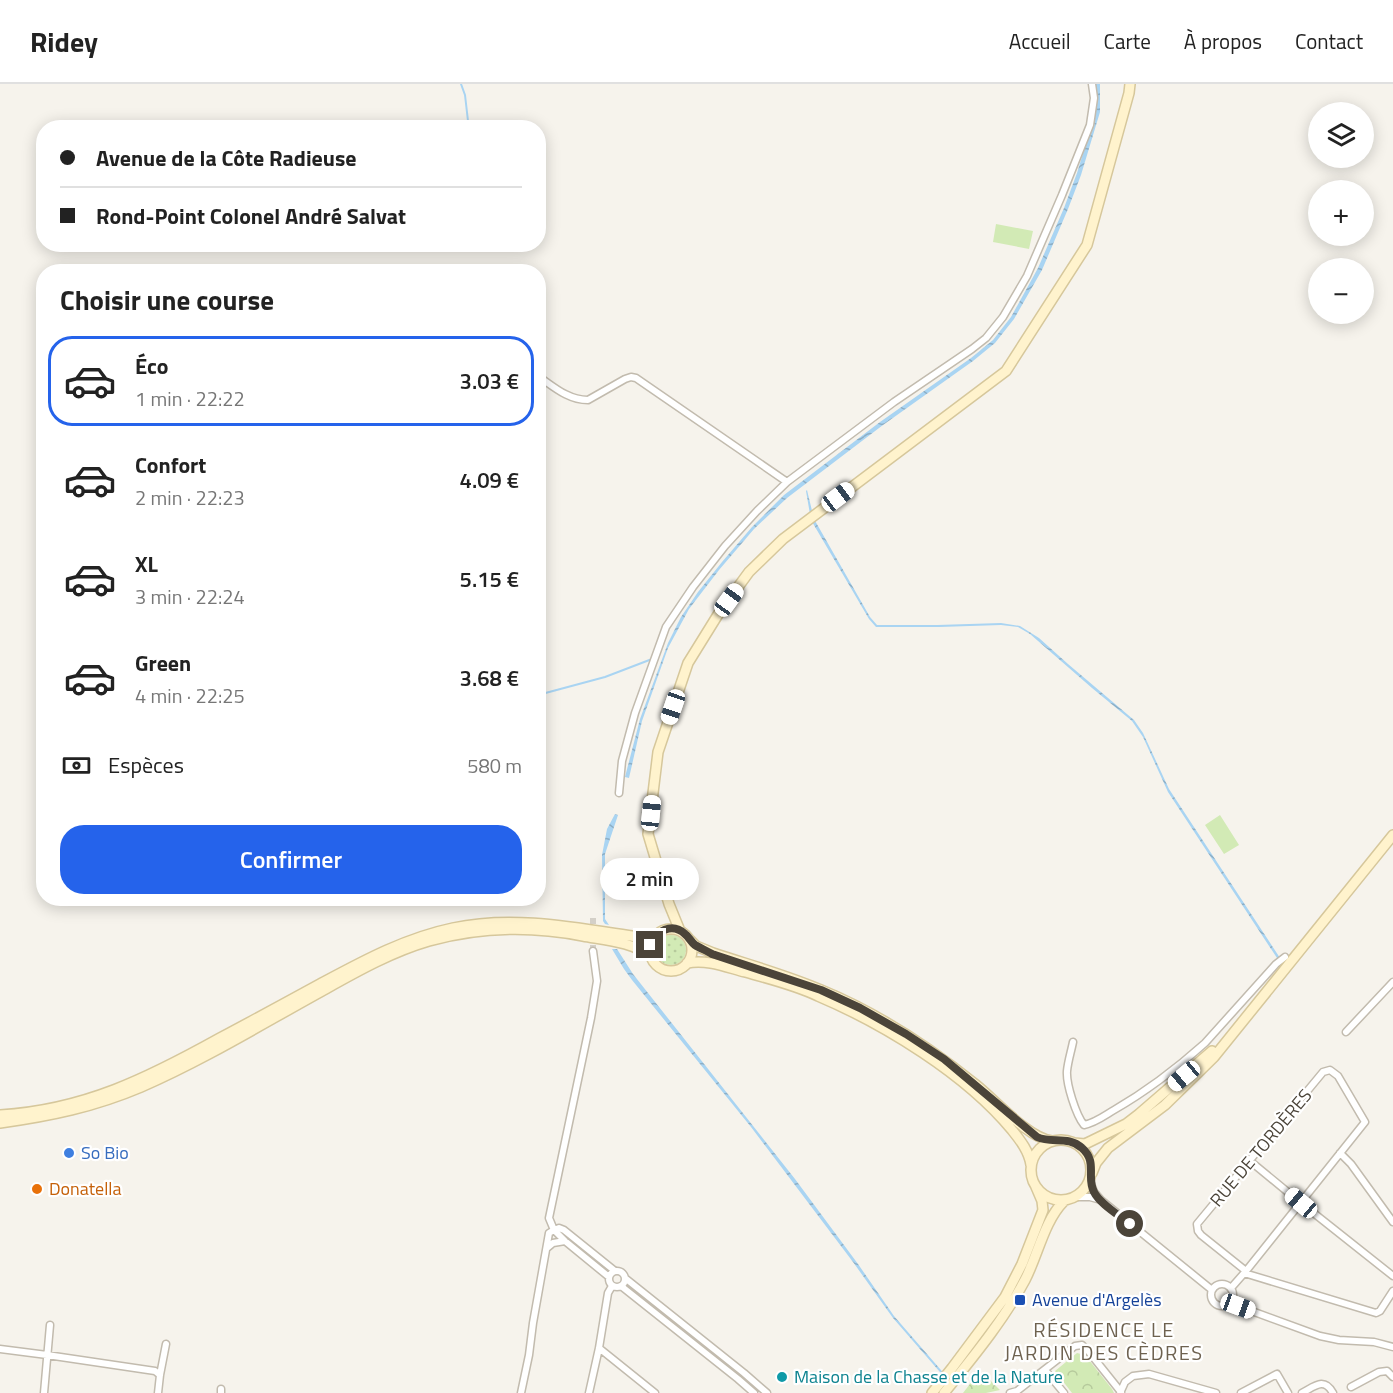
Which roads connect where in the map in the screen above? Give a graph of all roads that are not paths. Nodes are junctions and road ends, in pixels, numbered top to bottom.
1 (1092, 84) edge
2 (1130, 84) edge
3 (546, 382) edge
4 (787, 482) junction
5 (619, 793) dead end
6 (1393, 835) edge
7 (669, 904) junction
8 (680, 931) junction
9 (660, 932) junction
10 (690, 940) junction
11 (593, 951) tunnel mouth
12 (651, 957) junction
13 (1285, 957) dead end
14 (687, 963) junction
15 (1393, 982) edge
16 (1244, 1020) junction
17 (1346, 1032) dead end
18 (1073, 1042) dead end
19 (0, 1115) edge
20 (0, 1123) edge
21 (1052, 1141) junction
22 (1074, 1143) junction
23 (1340, 1153) junction
24 (1250, 1161) junction
25 (1031, 1165) junction
26 (1091, 1177) junction
27 (1036, 1187) junction
28 (1077, 1197) junction
29 (1101, 1200) junction
30 (1064, 1201) junction
31 (1301, 1203) junction
32 (1393, 1222) edge
33 (554, 1230) junction
34 (565, 1241) junction
35 (554, 1243) junction
36 (546, 1249) junction
37 (615, 1271) junction
38 (1245, 1272) junction
39 (1393, 1276) edge
40 (609, 1277) junction
41 (625, 1278) junction
42 (612, 1286) junction
43 (621, 1286) junction
44 (1231, 1288) junction
45 (1212, 1290) junction
46 (1393, 1291) edge
47 (1232, 1302) junction
48 (50, 1325) dead end
49 (166, 1344) dead end
50 (1393, 1347) edge
51 (599, 1348) junction
52 (0, 1349) edge
53 (47, 1355) junction
54 (1045, 1370) junction
55 (160, 1375) junction
56 (1393, 1377) edge
57 (1351, 1387) dead end
58 (44, 1393) edge
59 (158, 1393) edge
60 (521, 1393) edge
61 (589, 1393) edge
62 (655, 1393) edge
63 (754, 1393) edge
64 (767, 1393) edge
65 (932, 1393) edge
66 (944, 1393) edge
67 (1010, 1393) edge
68 (1064, 1393) edge
69 (1120, 1393) edge
70 (1216, 1393) edge
71 (1241, 1393) edge
72 (1288, 1393) edge
73 (1302, 1393) edge
74 (1333, 1393) edge

1 - 4 street
2 - 7 main road
3 - 4 street
4 - 5 street
6 - 16 main road
7 - 8 main road
7 - 9 main road
8 - 9 main road
8 - 10 main road
9 - 12 main road
9 - 19 main road
10 - 14 main road
10 - 21 main road
11 - 33 street
12 - 14 main road
12 - 20 main road
13 - 18 street
14 - 25 main road
15 - 17 street
16 - 22 main road
16 - 26 main road
21 - 22 main road
21 - 25 main road
22 - 26 main road
23 - 24 street, RUE DE TORDÈRES
23 - 31 street
23 - 32 street
24 - 31 street
24 - 38 street, RUE DE TORDÈRES
25 - 27 main road
26 - 28 main road
26 - 29 street
27 - 30 main road
27 - 65 main road
28 - 29 street
28 - 30 main road
29 - 45 street
30 - 66 main road
31 - 38 street
31 - 39 street
33 - 34 street
33 - 35 street
33 - 36 street
33 - 37 street
34 - 35 street
34 - 40 street
35 - 36 street
36 - 60 street
37 - 40 street
37 - 41 street
38 - 44 street
38 - 46 street
40 - 42 street
41 - 43 street
41 - 64 street
42 - 43 street
42 - 51 street
43 - 63 street
44 - 45 street
44 - 47 street
45 - 47 street
47 - 50 street
48 - 53 street
49 - 55 street
51 - 61 street
51 - 62 street
52 - 53 street
53 - 55 street
53 - 58 street
54 - 67 street
54 - 68 street
54 - 69 street
55 - 59 street
56 - 57 street
69 - 70 street
71 - 72 street
73 - 74 street

